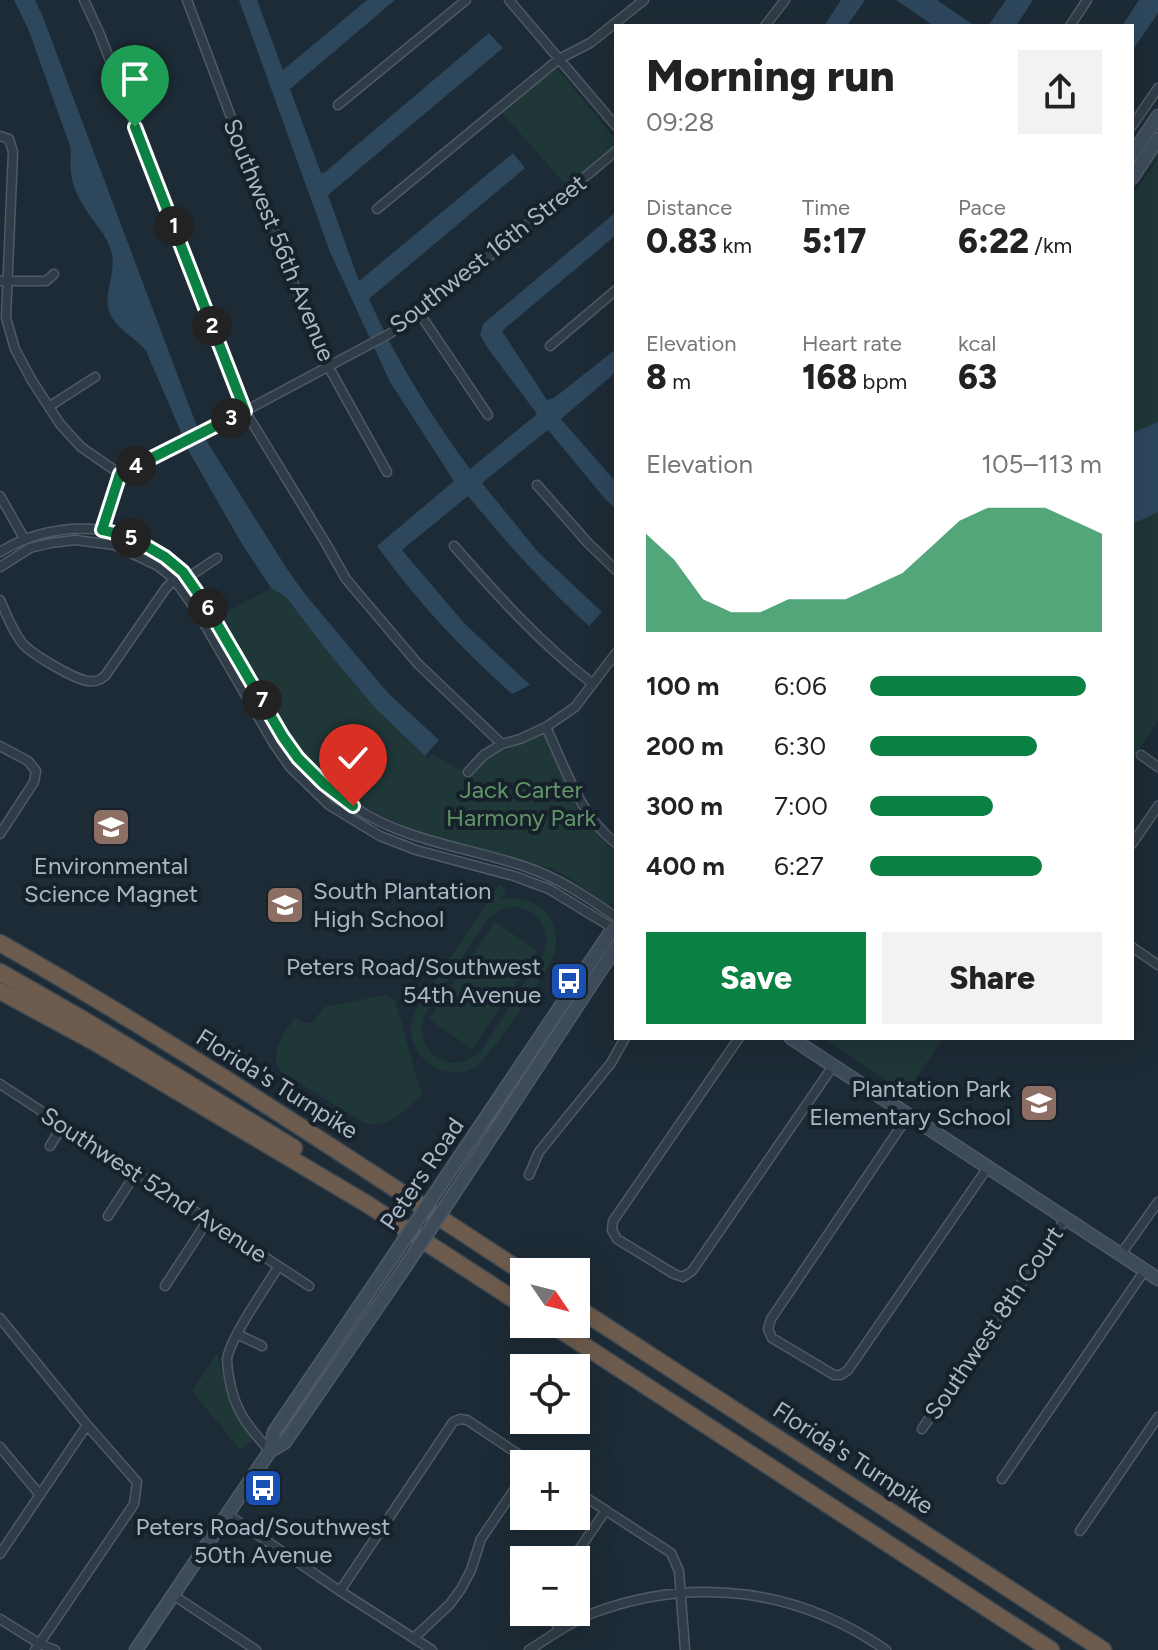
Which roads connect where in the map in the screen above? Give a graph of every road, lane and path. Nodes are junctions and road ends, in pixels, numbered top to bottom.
1 (84, 0) edge
2 (187, 0) edge
3 (466, 0) edge
4 (509, 0) edge
5 (644, 0) edge
6 (785, 0) edge
7 (1087, 0) edge
8 (767, 24) edge
9 (1071, 24) edge
10 (559, 59) junction
11 (1158, 88) edge
12 (338, 105) dead end
13 (1158, 116) edge
14 (1134, 123) edge
15 (614, 124) edge
16 (4, 137) edge
17 (1158, 139) edge
18 (614, 153) edge
19 (1135, 155) edge
20 (377, 209) dead end
21 (54, 274) dead end
22 (4, 281) edge
23 (614, 292) edge
24 (420, 314) junction
25 (550, 346) dead end
26 (328, 366) junction
27 (95, 377) dead end
28 (50, 406) junction
29 (245, 411) junction
30 (488, 415) dead end
31 (387, 472) dead end
32 (120, 474) junction
33 (537, 485) dead end
34 (0, 496) edge
35 (102, 530) junction
36 (24, 538) junction
37 (101, 542) junction
38 (454, 546) dead end
39 (30, 548) junction
40 (0, 552) edge
41 (217, 558) dead end
42 (0, 567) edge
43 (614, 568) edge
44 (185, 575) junction
45 (174, 579) junction
46 (0, 600) edge
47 (614, 656) edge
48 (593, 684) junction
49 (546, 727) junction
50 (502, 744) junction
51 (0, 746) edge
52 (1141, 755) dead end
53 (1158, 767) edge
54 (468, 772) dead end
55 (1158, 806) edge
56 (0, 834) edge
57 (1134, 841) edge
58 (614, 842) edge
59 (614, 924) edge
60 (614, 924) edge
61 (614, 926) edge
62 (5, 948) edge
63 (1134, 948) edge
64 (614, 950) edge
65 (1158, 965) edge
66 (0, 972) edge
67 (0, 991) edge
68 (624, 1040) edge
69 (738, 1040) edge
70 (794, 1040) edge
71 (833, 1066) junction
72 (0, 1084) edge
73 (908, 1116) junction
74 (63, 1125) junction
75 (50, 1146) dead end
76 (988, 1167) junction
77 (136, 1173) junction
78 (529, 1175) dead end
79 (1158, 1202) edge
80 (367, 1204) junction
81 (108, 1216) dead end
82 (1066, 1218) junction
83 (208, 1220) junction
84 (1121, 1254) junction
85 (510, 1264) edge
86 (278, 1267) junction
87 (1145, 1270) junction
88 (1158, 1279) edge
89 (165, 1286) dead end
90 (309, 1286) dead end
91 (510, 1297) edge
92 (590, 1316) edge
93 (0, 1318) edge
94 (237, 1334) junction
95 (572, 1338) edge
96 (262, 1346) dead end
97 (1158, 1417) edge
98 (87, 1425) junction
99 (922, 1429) dead end
100 (0, 1447) edge
101 (511, 1450) edge
102 (270, 1451) junction
103 (1002, 1479) dead end
104 (40, 1495) junction
105 (510, 1496) edge
106 (590, 1500) edge
107 (606, 1510) junction
108 (227, 1514) junction
109 (1080, 1531) dead end
110 (582, 1546) edge
111 (0, 1554) edge
112 (340, 1591) junction
113 (681, 1592) junction
114 (173, 1595) junction
115 (0, 1619) edge
116 (557, 1626) edge
117 (559, 1630) junction
118 (414, 1638) junction
119 (40, 1648) edge
120 (882, 1649) edge
121 (55, 1650) edge
122 (136, 1650) edge
123 (256, 1650) edge
124 (432, 1650) edge
125 (529, 1650) edge
126 (685, 1650) edge
127 (1051, 1650) edge
128 (1103, 1650) edge

1 - 29 street
2 - 26 street, Southwest 56th Avenue
3 - 12 street
4 - 10 street
5 - 10 street
6 - 8 street
7 - 9 street
10 - 15 street
10 - 20 street
11 - 14 street
13 - 19 main road
16 - 22 street
17 - 19 main road
18 - 24 street, Southwest 16th Street
21 - 22 street
22 - 28 street
23 - 25 street
24 - 26 street, Southwest 16th Street
24 - 30 street
26 - 29 street, Southwest 16th Street
26 - 31 street, Southwest 56th Avenue
27 - 28 street
28 - 32 street
29 - 32 street, Southwest 16th Street
29 - 50 street
32 - 35 street
33 - 43 street
34 - 36 street
35 - 36 street
35 - 37 street
35 - 44 street
36 - 39 street
36 - 40 street
37 - 39 street
37 - 45 street
38 - 48 street
39 - 42 street
41 - 44 street
44 - 45 street
44 - 59 street
45 - 46 street
45 - 60 street
47 - 48 street
48 - 49 street
49 - 50 street
49 - 58 street
50 - 54 street
51 - 56 street
52 - 53 street
55 - 57 street
61 - 102 main road, Peters Road, bridge
62 - 85 highway, Florida's Turnpike
63 - 65 street
64 - 102 main road, Peters Road, bridge
66 - 80 highway
67 - 80 highway
68 - 78 street
69 - 71 street
70 - 71 main road
71 - 73 main road
72 - 74 street, Southwest 52nd Avenue
73 - 76 main road
73 - 76 street
74 - 75 street
74 - 77 street, Southwest 52nd Avenue
76 - 82 main road
77 - 81 street
77 - 83 street, Southwest 52nd Avenue
79 - 84 street
80 - 91 highway
82 - 84 main road
82 - 99 street, Southwest 8th Court
83 - 86 street, Southwest 52nd Avenue
83 - 89 street
84 - 87 main road
86 - 90 street, Southwest 52nd Avenue
86 - 94 street
87 - 88 main road
87 - 103 street
92 - 128 highway, Florida's Turnpike
93 - 98 street
94 - 96 street
94 - 102 street
95 - 127 highway
97 - 109 street
98 - 104 street
98 - 119 street
100 - 104 street
101 - 112 street
102 - 108 main road, Peters Road
104 - 111 street
105 - 118 street
106 - 107 street
107 - 110 street
107 - 113 street
108 - 112 street
108 - 114 main road, Peters Road
112 - 118 street
113 - 117 street
113 - 120 street
113 - 126 street
114 - 122 main road, Peters Road
114 - 123 street
115 - 119 street
116 - 117 street
117 - 125 street
118 - 124 street
119 - 121 street

